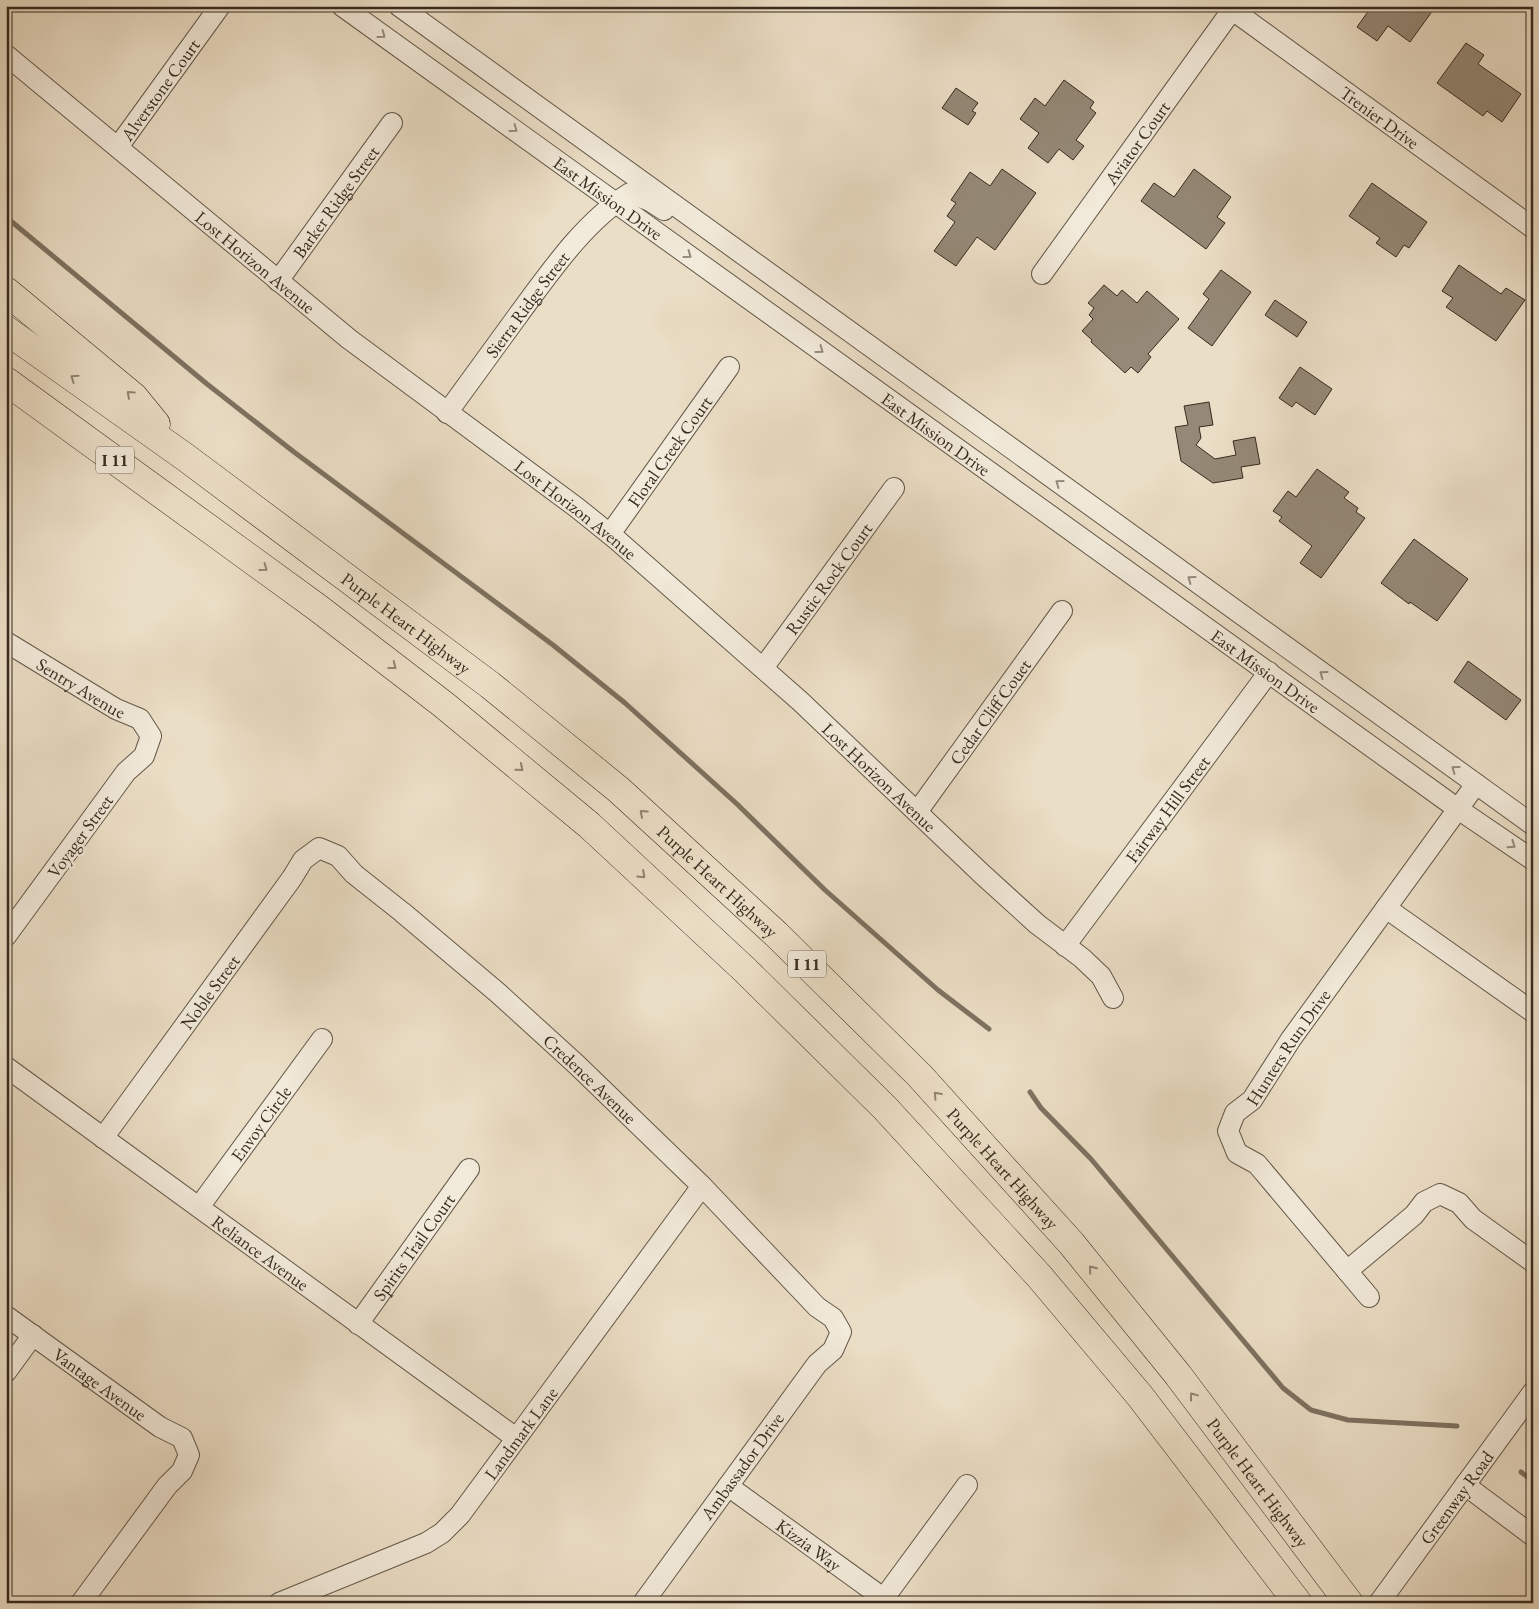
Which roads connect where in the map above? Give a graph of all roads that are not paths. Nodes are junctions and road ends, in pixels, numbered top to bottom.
1 (220, 6) edge
2 (342, 6) edge
3 (399, 6) edge
4 (1230, 8) edge
5 (6, 55) edge
6 (392, 123) dead end
7 (118, 148) junction
8 (616, 202) junction
9 (1533, 228) edge
10 (1042, 274) dead end
11 (278, 281) junction
12 (6, 291) edge
13 (807, 300) junction
14 (6, 330) edge
15 (729, 367) dead end
16 (6, 381) edge
17 (6, 401) edge
18 (447, 413) junction
19 (185, 457) junction
20 (894, 488) dead end
21 (610, 534) junction
22 (225, 539) junction
23 (1062, 611) dead end
24 (6, 642) edge
25 (763, 668) junction
26 (1269, 672) junction
27 (151, 736) joint
28 (1476, 784) junction
29 (1458, 808) junction
30 (916, 812) junction
31 (1533, 824) edge
32 (319, 848) joint
33 (1533, 860) edge
34 (1386, 908) junction
35 (6, 936) edge
36 (1065, 946) junction
37 (1114, 998) dead end
38 (1533, 1012) edge
39 (322, 1039) dead end
40 (6, 1067) edge
41 (103, 1138) junction
42 (469, 1169) dead end
43 (702, 1186) junction
44 (199, 1208) junction
45 (1533, 1262) edge
46 (1346, 1271) junction
47 (1369, 1297) dead end
48 (6, 1316) edge
49 (358, 1324) junction
50 (841, 1332) joint
51 (33, 1335) junction
52 (6, 1372) edge
53 (1533, 1392) edge
54 (516, 1438) junction
55 (967, 1485) dead end
56 (1465, 1485) junction
57 (728, 1486) junction
58 (1533, 1536) edge
59 (90, 1600) edge
60 (887, 1601) edge
61 (278, 1603) edge
62 (643, 1603) edge
63 (1298, 1603) edge
64 (1349, 1603) edge
65 (1379, 1603) edge

1 - 7 street, Alverstone Court
2 -> 8 street, East Mission Drive
3 - 13 street, East Mission Drive
4 - 9 street, Trenier Drive
4 - 10 street, Aviator Court
5 - 7 street, Lost Horizon Avenue
6 - 11 street, Barker Ridge Street
7 - 11 street, Lost Horizon Avenue
8 - 13 street
8 - 18 street, Sierra Ridge Street
8 -> 26 street, East Mission Drive
11 - 18 street, Lost Horizon Avenue
19 -> 12 highway
28 -> 13 street, East Mission Drive
19 -> 14 highway, Purple Heart Highway / I 11
15 - 21 street, Floral Creek Court
16 - 22 highway, I 11
17 - 22 highway
18 - 21 street, Lost Horizon Avenue
64 -> 19 highway, Purple Heart Highway / I 11
20 - 25 street, Rustic Rock Court
21 - 25 street, Lost Horizon Avenue
22 -> 63 highway, I 11
23 - 30 street, Cedar Cliff Couet
24 - 27 street, Sentry Avenue
25 - 30 street, Lost Horizon Avenue
26 - 29 street, East Mission Drive
26 - 36 street, Fairway Hill Street
27 - 35 street, Voyager Street
28 - 29 street, Hunters Run Drive
28 - 31 street, East Mission Drive
29 -> 33 street, East Mission Drive
29 - 34 street, Hunters Run Drive
30 - 36 street, Lost Horizon Avenue
32 - 41 street, Noble Street
32 - 43 street, Credence Avenue
34 - 38 street
34 - 46 street, Hunters Run Drive
36 - 37 street, Lost Horizon Avenue
39 - 44 street, Envoy Circle
40 - 41 street, Reliance Avenue
41 - 44 street, Reliance Avenue
42 - 49 street, Spirits Trail Court
43 - 50 street, Credence Avenue
43 - 54 street, Landmark Lane
44 - 49 street, Reliance Avenue
45 - 46 street
46 - 47 street, Hunters Run Drive
48 - 51 street, Vantage Avenue
49 - 54 street, Reliance Avenue
50 - 57 street, Ambassador Drive
51 - 52 street
51 - 59 street, Vantage Avenue
53 - 56 street, Greenway Road
54 - 61 street, Landmark Lane
55 - 60 street
56 - 58 street
56 - 65 street, Greenway Road
57 - 60 street, Kizzia Way
57 - 62 street, Ambassador Drive

